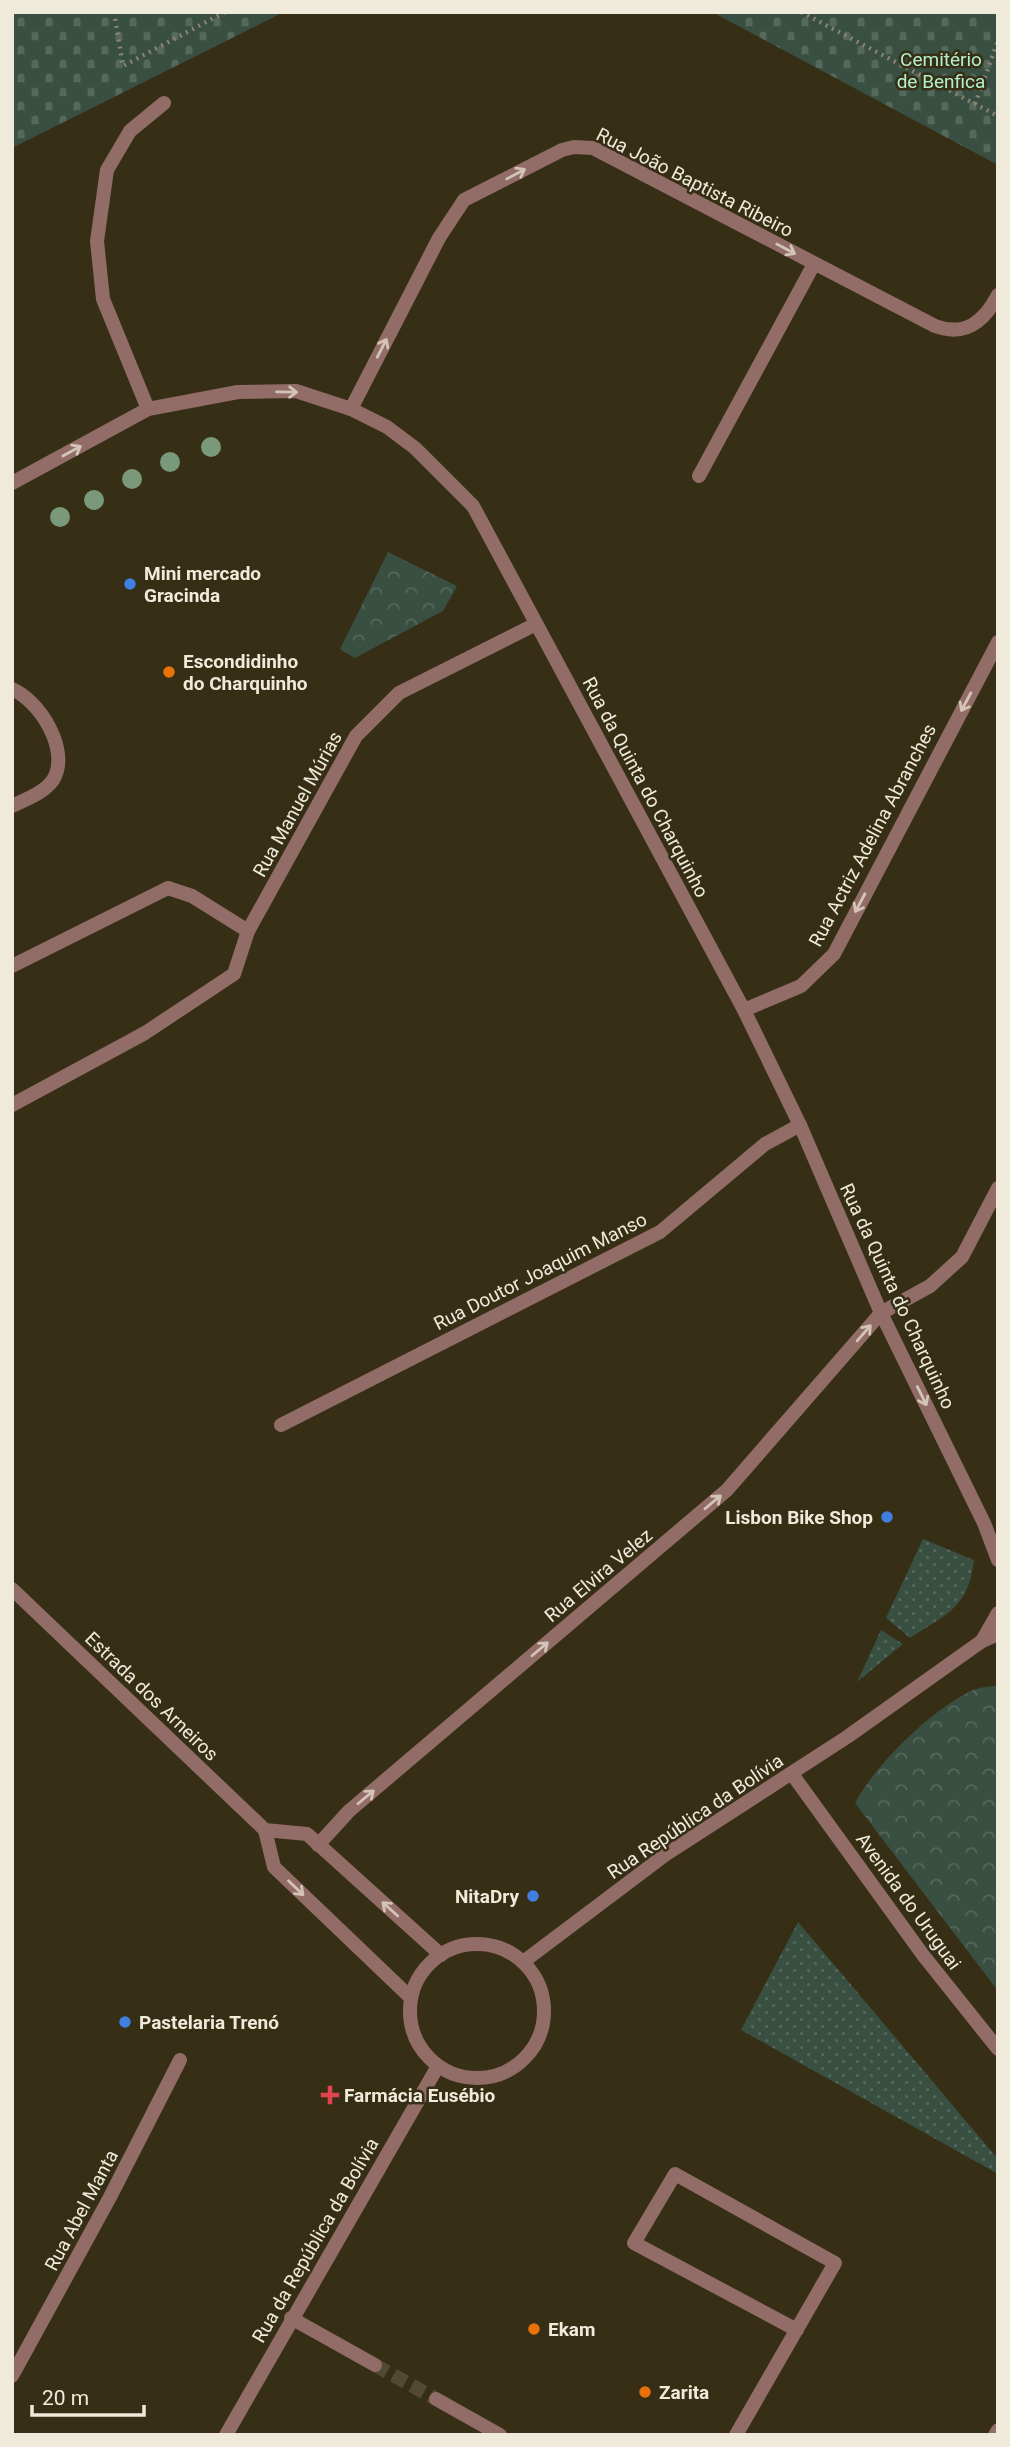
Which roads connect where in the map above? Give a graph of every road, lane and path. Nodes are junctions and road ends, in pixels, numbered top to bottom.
1 (114, 12) edge
2 (225, 12) edge
3 (801, 12) edge
4 (998, 41) edge
5 (164, 103) dead end
6 (975, 104) junction
7 (998, 116) edge
8 (814, 264) junction
9 (998, 295) edge
10 (148, 409) junction
11 (351, 409) junction
12 (699, 476) dead end
13 (12, 483) edge
14 (536, 624) junction
15 (998, 642) edge
16 (12, 689) edge
17 (12, 806) edge
18 (248, 931) junction
19 (12, 966) edge
20 (744, 1010) junction
21 (12, 1105) edge
22 (800, 1125) junction
23 (998, 1188) edge
24 (881, 1313) junction
25 (281, 1425) dead end
26 (998, 1560) edge
27 (12, 1589) edge
28 (998, 1613) edge
29 (998, 1634) edge
30 (982, 1641) junction
31 (792, 1774) junction
32 (265, 1830) junction
33 (318, 1845) junction
34 (440, 1955) junction
35 (523, 1962) junction
36 (411, 1998) junction
37 (998, 2049) edge
38 (180, 2060) dead end
39 (438, 2066) junction
40 (291, 2318) junction
41 (797, 2330) junction
42 (375, 2365) tunnel mouth
43 (12, 2376) edge
44 (436, 2399) tunnel mouth
45 (998, 2430) edge
46 (226, 2435) edge
47 (500, 2435) edge
48 (736, 2435) edge
49 (995, 2435) edge

1 - 2 path
3 - 6 path
4 - 6 path
5 - 10 street
6 - 7 path
8 - 9 street, Rua João Baptista Ribeiro
11 -> 8 street, Rua João Baptista Ribeiro
8 - 12 street
10 -> 11 street, Rua da Quinta do Charquinho
13 -> 10 street, Rua da Quinta do Charquinho
11 - 14 street, Rua da Quinta do Charquinho
14 - 18 street, Rua Manuel Múrias
14 - 20 street, Rua da Quinta do Charquinho
15 -> 20 street, Rua Actriz Adelina Abranches
16 - 17 street
18 - 19 street
18 - 21 street, Rua Manuel Múrias
20 - 22 street, Rua da Quinta do Charquinho
22 - 24 street, Rua da Quinta do Charquinho
22 - 25 street, Rua Doutor Joaquim Manso
23 - 24 street
24 -> 26 street, Rua da Quinta do Charquinho
33 -> 24 street, Rua Elvira Velez
27 - 32 street, Estrada dos Arneiros
28 - 30 street
29 - 30 street
30 - 31 street, Rua República da Bolívia
31 - 35 street, Rua República da Bolívia
31 - 37 street, Avenida do Uruguai
32 - 33 street
32 -> 36 street
34 -> 33 street
34 - 35 street
34 - 36 street
35 - 39 street
36 - 39 street
38 - 43 street, Rua Abel Manta
39 - 40 street, Rua da República da Bolívia
40 - 42 street
40 - 46 street, Rua da República da Bolívia
41 - 41 street
41 - 48 street
44 - 47 street
45 - 49 street

